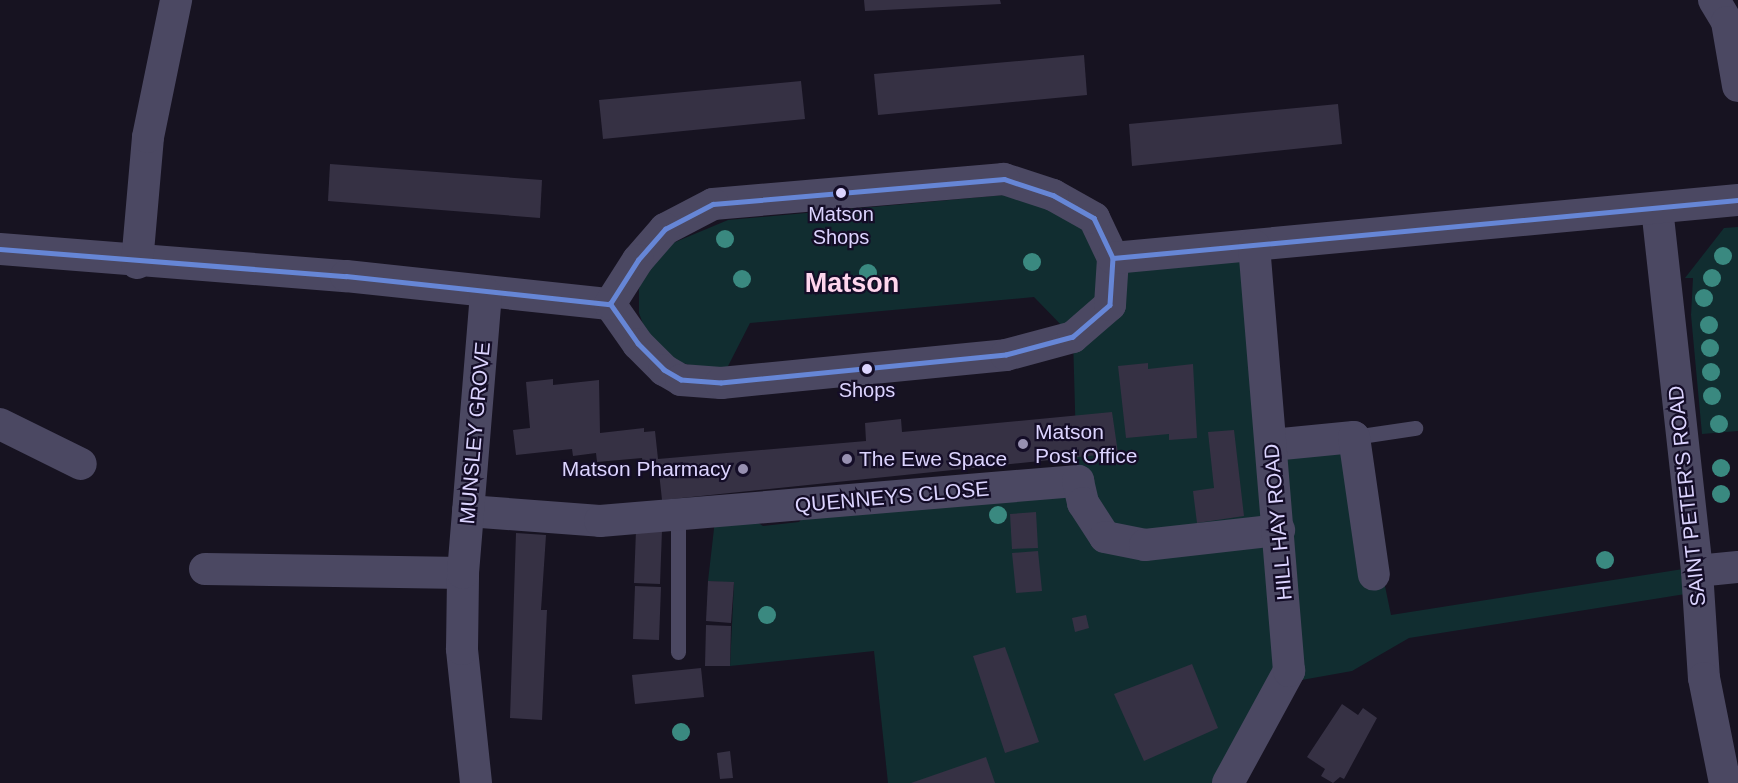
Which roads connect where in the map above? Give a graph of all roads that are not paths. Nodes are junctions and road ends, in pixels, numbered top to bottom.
1 (176, 0) edge
2 (1714, 0) edge
3 (1738, 86) edge
4 (1738, 200) edge
5 (1657, 208) junction
6 (1254, 245) junction
7 (0, 249) edge
8 (1113, 258) junction
9 (137, 263) junction
10 (486, 294) junction
11 (610, 304) junction
12 (0, 424) edge
13 (1415, 428) dead end
14 (1353, 437) junction
15 (1272, 446) junction
16 (81, 464) dead end
17 (468, 511) junction
18 (678, 515) junction
19 (1279, 530) junction
20 (1738, 567) edge
21 (205, 569) dead end
22 (1697, 571) junction
23 (463, 573) junction
24 (1374, 575) dead end
25 (678, 652) dead end
26 (476, 783) edge
27 (1228, 783) edge
28 (1725, 783) edge

1 - 9 street
2 - 3 street
4 - 5 street
5 - 6 street
5 - 22 street, SAINT PETER'S ROAD
6 - 8 street
6 - 15 street, HILL HAY ROAD
7 - 9 street
8 - 11 street
8 - 11 street
9 - 10 street
10 - 11 street
10 - 17 street, MUNSLEY GROVE
12 - 16 street
13 - 14 lane
14 - 15 street
14 - 24 street
15 - 19 street, HILL HAY ROAD
17 - 18 street, QUENNEYS CLOSE
17 - 23 street, MUNSLEY GROVE
18 - 19 street, QUENNEYS CLOSE
18 - 25 lane
19 - 27 street, HILL HAY ROAD
20 - 22 street
21 - 23 street
22 - 28 street, SAINT PETER'S ROAD
23 - 26 street, MUNSLEY GROVE

